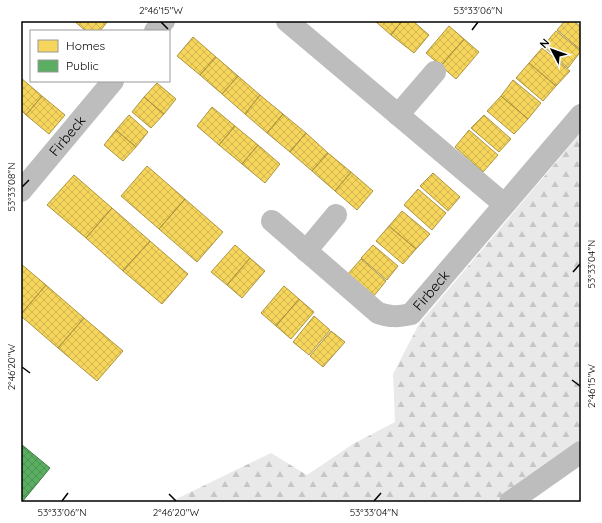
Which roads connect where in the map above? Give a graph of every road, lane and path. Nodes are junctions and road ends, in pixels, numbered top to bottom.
1 (164, 21) edge
2 (287, 21) edge
3 (156, 30) edge
4 (435, 72) dead end
5 (112, 82) edge
6 (398, 115) junction
7 (581, 115) edge
8 (21, 191) edge
9 (504, 204) junction
10 (336, 215) dead end
11 (272, 221) dead end
12 (306, 251) junction
13 (581, 452) edge
14 (510, 502) edge

1 - 3 street
2 - 6 street
4 - 6 street
5 - 8 street, Firbeck
6 - 9 street
7 - 9 street, Firbeck
9 - 12 street, Firbeck
10 - 12 street
11 - 12 street, Firbeck
13 - 14 street

